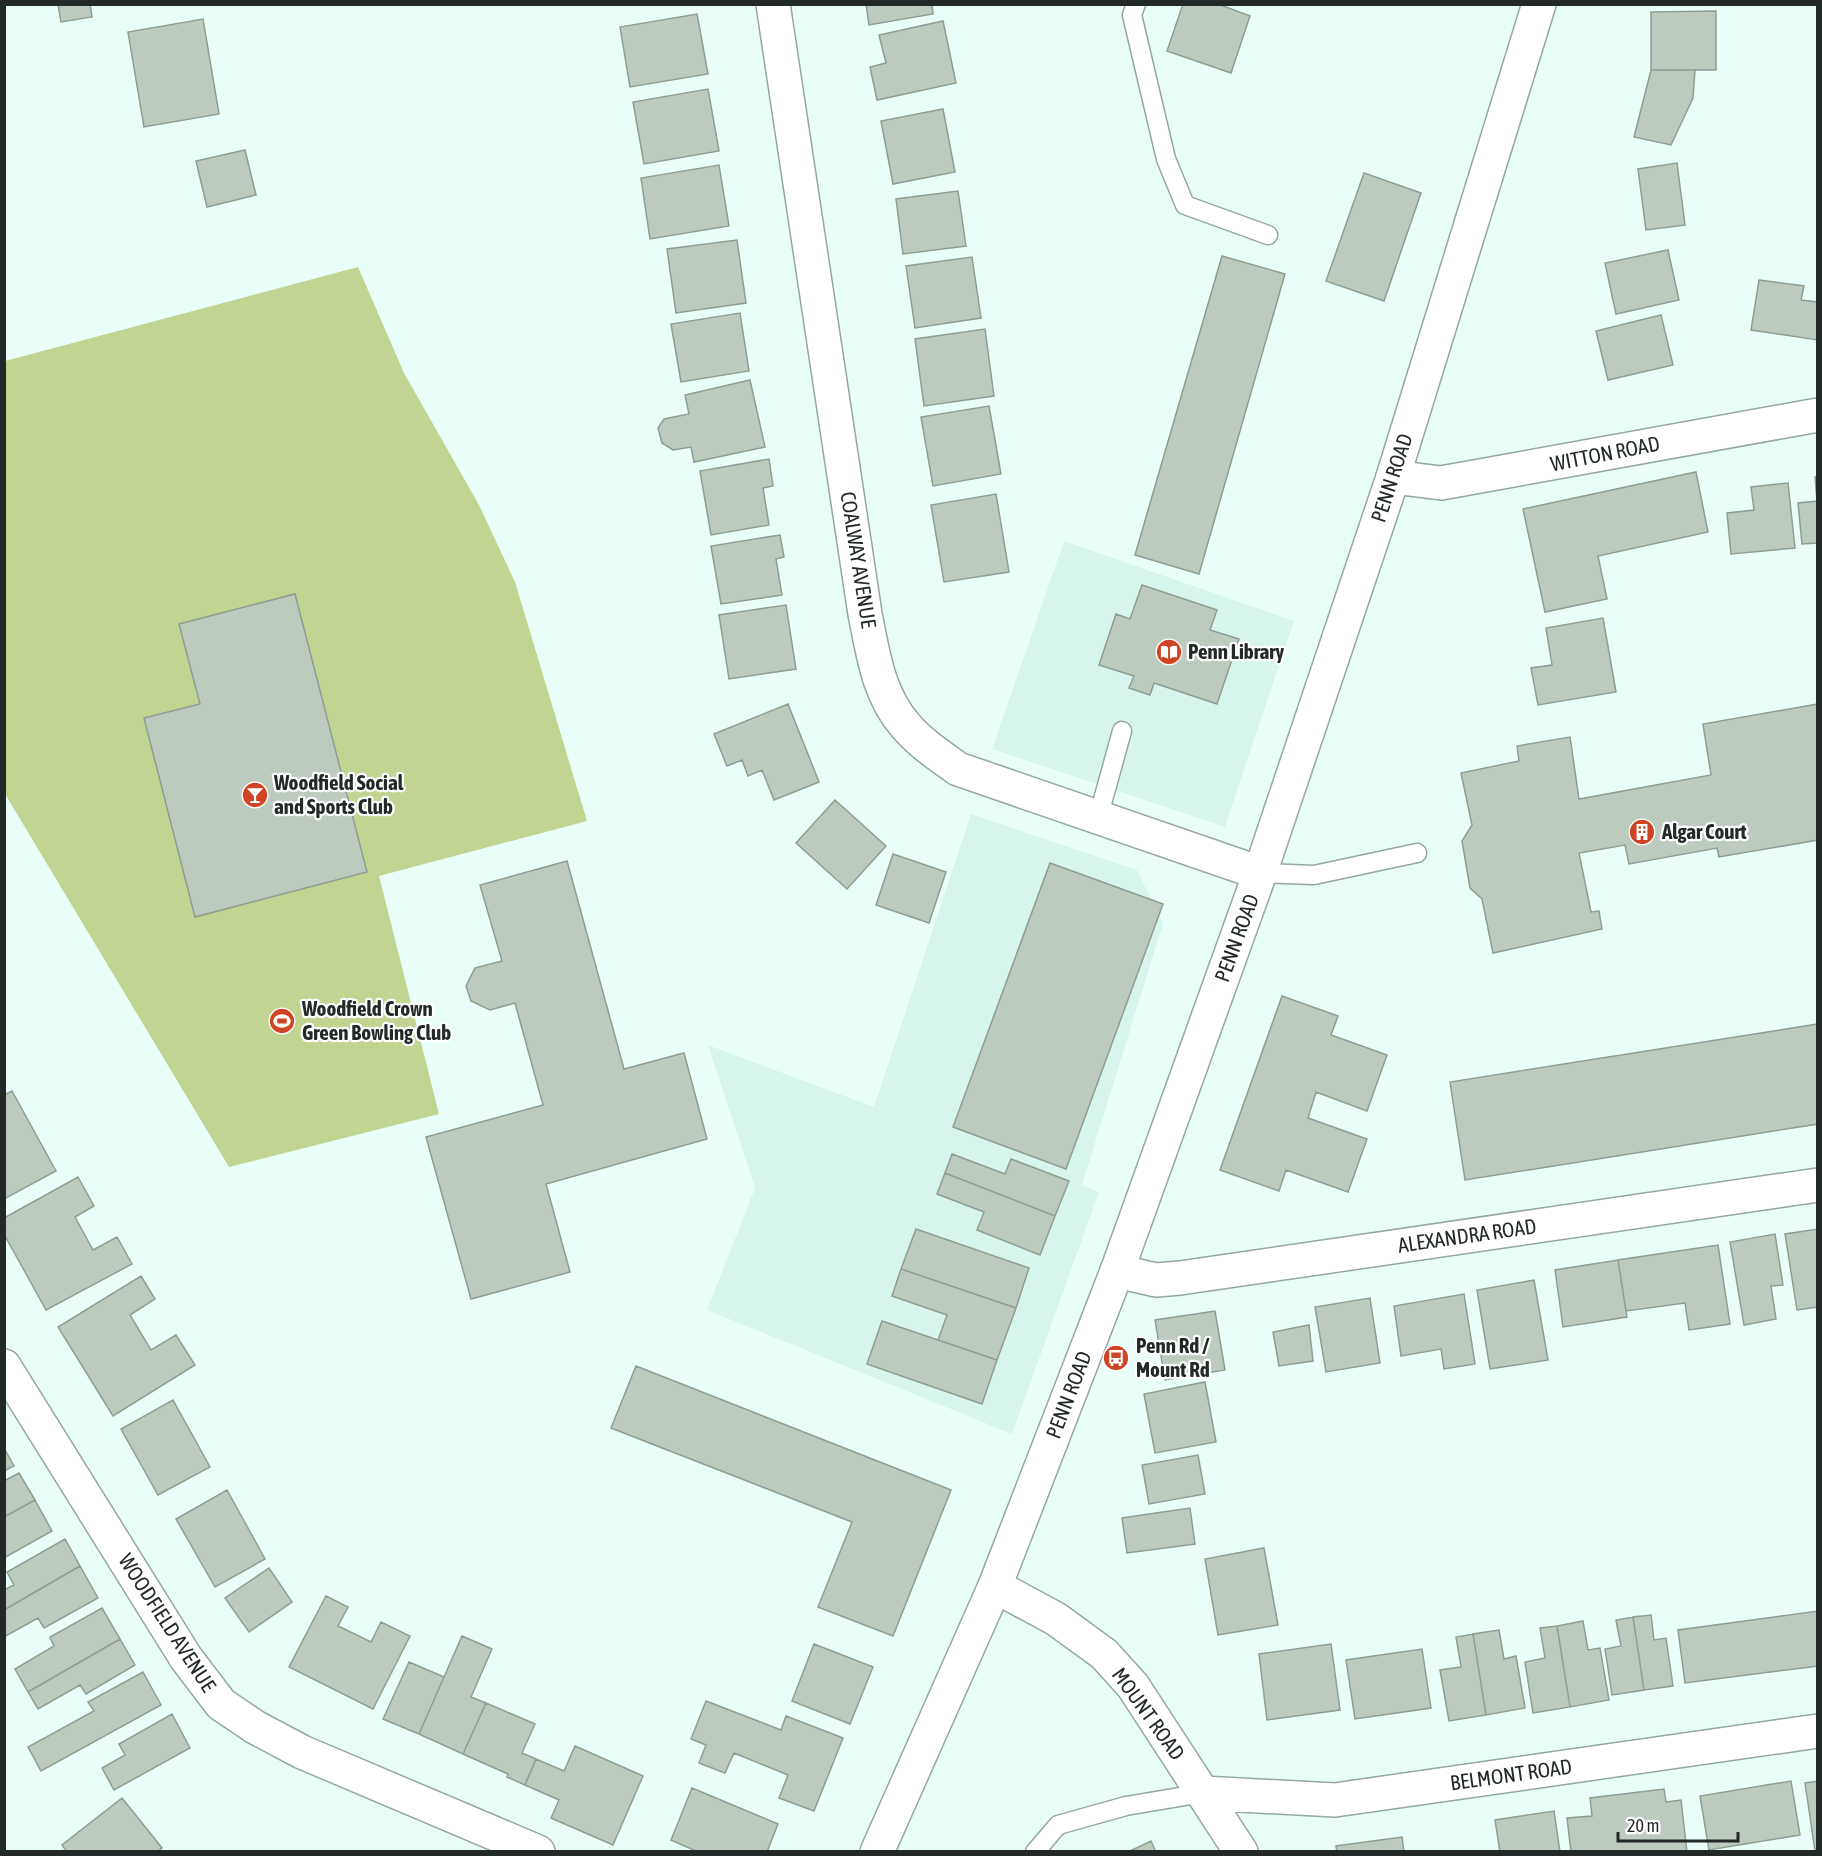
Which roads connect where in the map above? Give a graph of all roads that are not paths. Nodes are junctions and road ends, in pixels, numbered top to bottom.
1 (773, 4) edge
2 (1136, 4) edge
3 (1539, 4) edge
4 (1268, 235) dead end
5 (1818, 415) edge
6 (1393, 477) junction
7 (1122, 731) dead end
8 (1098, 818) junction
9 (1417, 853) dead end
10 (1260, 873) junction
11 (1818, 1185) edge
12 (1118, 1271) junction
13 (4, 1366) edge
14 (995, 1586) junction
15 (1818, 1731) edge
16 (1203, 1793) junction
17 (538, 1851) edge
18 (878, 1851) edge
19 (1035, 1851) edge
20 (1241, 1851) edge

1 - 8 main road, COALWAY AVENUE
2 - 4 lane
3 - 6 main road, PENN ROAD
5 - 6 main road, WITTON ROAD
6 - 10 main road, PENN ROAD
7 - 8 lane
8 - 10 main road, COALWAY AVENUE
9 - 10 lane
10 - 12 main road, PENN ROAD
11 - 12 main road, ALEXANDRA ROAD
12 - 14 main road, PENN ROAD
13 - 17 main road, WOODFIELD AVENUE
14 - 16 main road, MOUNT ROAD
14 - 18 main road, PENN ROAD
15 - 16 main road, BELMONT ROAD
16 - 19 lane
16 - 20 main road, MOUNT ROAD

